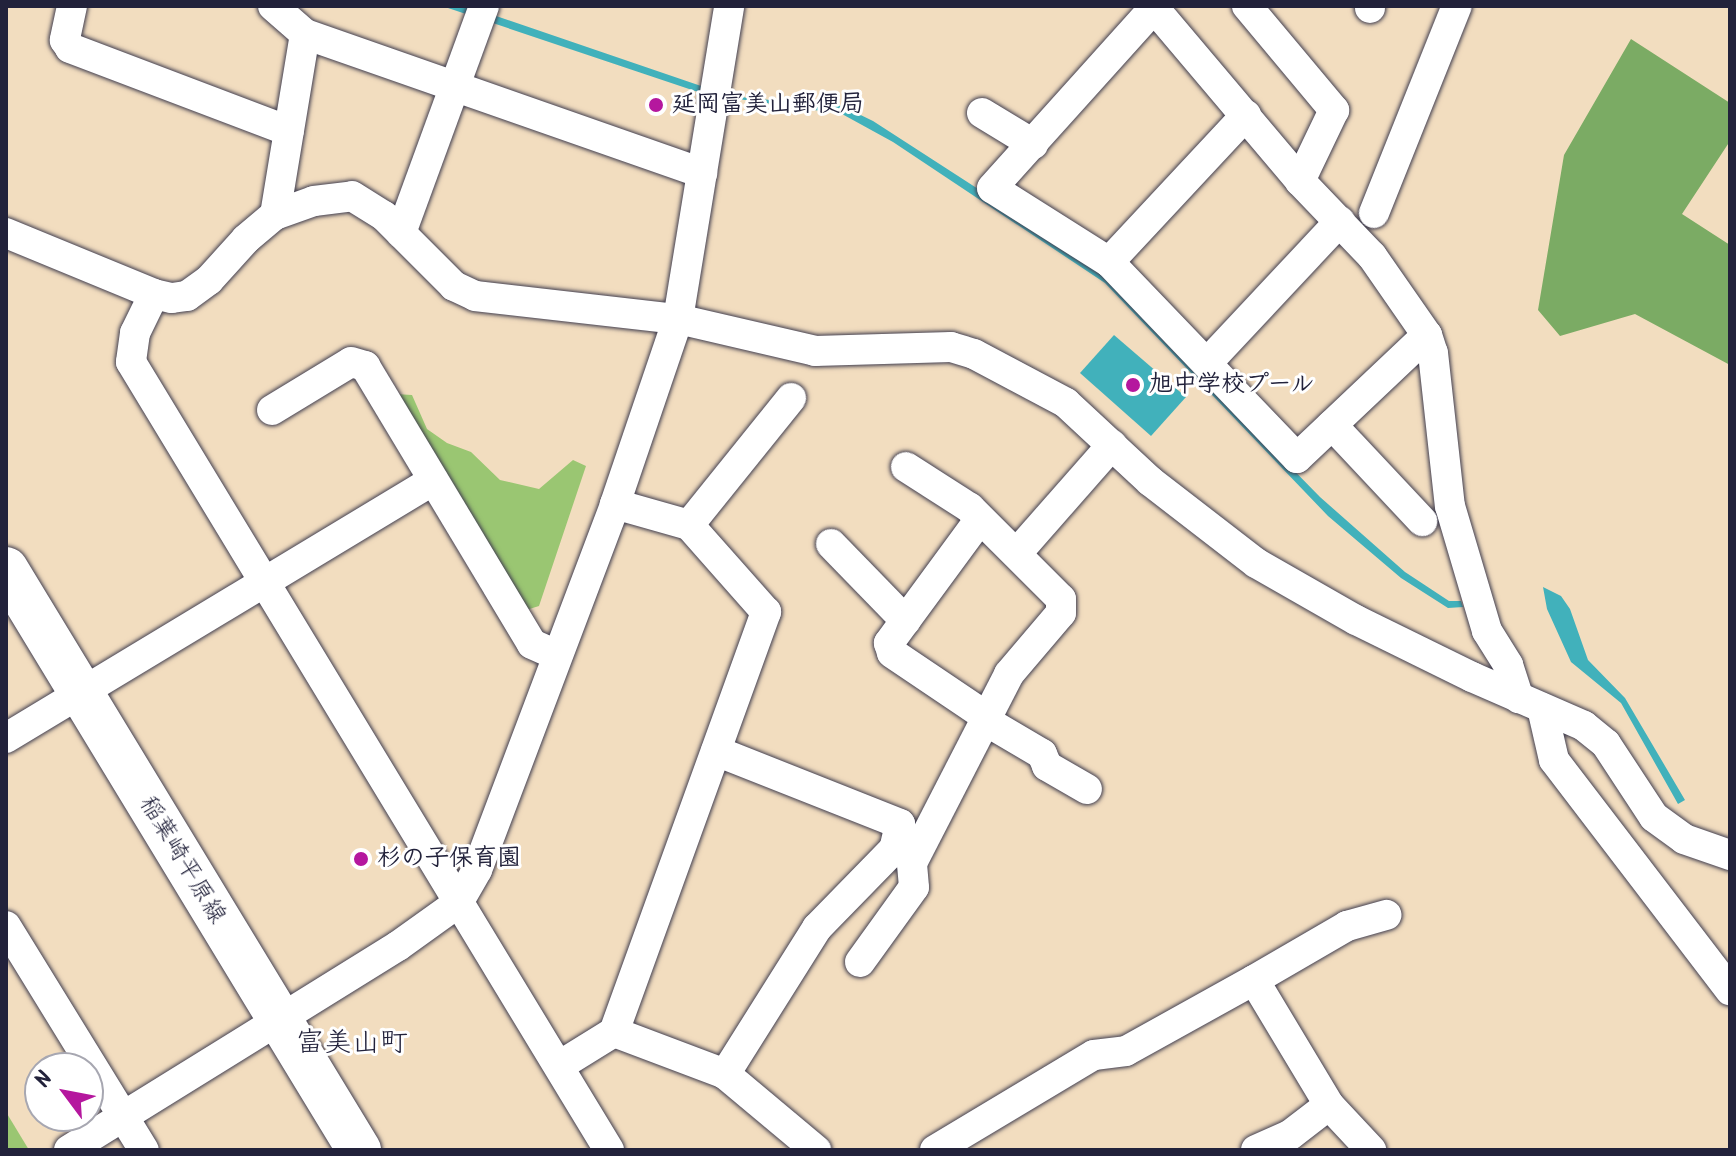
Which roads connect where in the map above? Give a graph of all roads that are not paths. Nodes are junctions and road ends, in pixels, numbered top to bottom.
1 (72, 6) edge
2 (273, 6) edge
3 (729, 6) edge
4 (1247, 6) edge
5 (1457, 6) edge
6 (1154, 7) edge
7 (480, 17) edge
8 (305, 34) junction
9 (454, 89) junction
10 (982, 113) dead end
11 (1246, 115) junction
12 (289, 131) junction
13 (1033, 144) junction
14 (702, 173) junction
15 (1300, 181) junction
16 (1374, 213) dead end
17 (275, 215) junction
18 (1340, 221) junction
19 (6, 233) edge
20 (401, 233) junction
21 (1109, 262) junction
22 (154, 294) junction
23 (678, 319) junction
24 (1427, 335) junction
25 (1208, 362) junction
26 (791, 398) dead end
27 (272, 410) dead end
28 (1332, 425) junction
29 (1112, 445) junction
30 (906, 467) dead end
31 (433, 480) junction
32 (615, 504) junction
33 (980, 519) junction
34 (1422, 521) dead end
35 (689, 525) junction
36 (831, 544) dead end
37 (1017, 553) junction
38 (6, 569) edge
39 (266, 582) junction
40 (906, 621) junction
41 (557, 655) junction
42 (82, 693) junction
43 (1530, 703) junction
44 (986, 719) junction
45 (6, 738) edge
46 (716, 751) junction
47 (1087, 789) dead end
48 (1730, 855) edge
49 (458, 903) junction
50 (1386, 915) dead end
51 (6, 926) edge
52 (860, 962) dead end
53 (1254, 980) junction
54 (1730, 990) edge
55 (279, 1021) junction
56 (614, 1032) junction
57 (559, 1066) junction
58 (725, 1074) junction
59 (1329, 1105) junction
60 (122, 1115) junction
61 (69, 1150) edge
62 (144, 1150) edge
63 (359, 1150) edge
64 (609, 1150) edge
65 (816, 1150) edge
66 (935, 1150) edge
67 (1256, 1150) edge
68 (1371, 1150) edge

1 - 12 street
2 - 8 street
3 - 14 street
4 - 15 street
5 - 16 street
6 - 11 street
6 - 13 street
7 - 9 street
8 - 9 street
8 - 12 street
9 - 14 street
9 - 20 street
10 - 13 street
11 - 15 street
11 - 21 street
12 - 17 street
13 - 21 street
14 - 23 street
15 - 18 street
17 - 20 street
17 - 22 street
18 - 24 street
18 - 25 street
19 - 22 street
20 - 23 street
21 - 25 street
22 - 39 street
23 - 29 street
23 - 32 street
24 - 28 street
24 - 43 street
25 - 28 street
26 - 35 street
27 - 31 street
28 - 34 street
29 - 37 street
29 - 43 street
30 - 33 street
31 - 39 street
31 - 41 street
32 - 35 street
32 - 41 street
33 - 37 street
33 - 40 street
35 - 46 street
36 - 40 street
37 - 44 street
38 - 42 main road, 稲葉崎平原線
39 - 42 street
39 - 49 street
40 - 44 street
41 - 49 street
42 - 45 street
42 - 55 main road, 稲葉崎平原線
43 - 48 street
43 - 54 street
44 - 47 street
44 - 52 street
46 - 56 street
46 - 58 street
49 - 55 street
49 - 57 street
50 - 53 street
51 - 60 street
53 - 59 street
53 - 66 street
55 - 60 street
55 - 63 main road, 稲葉崎平原線
56 - 57 street
56 - 58 street
57 - 64 street
58 - 65 street
59 - 67 street
59 - 68 street
60 - 61 street
60 - 62 street

